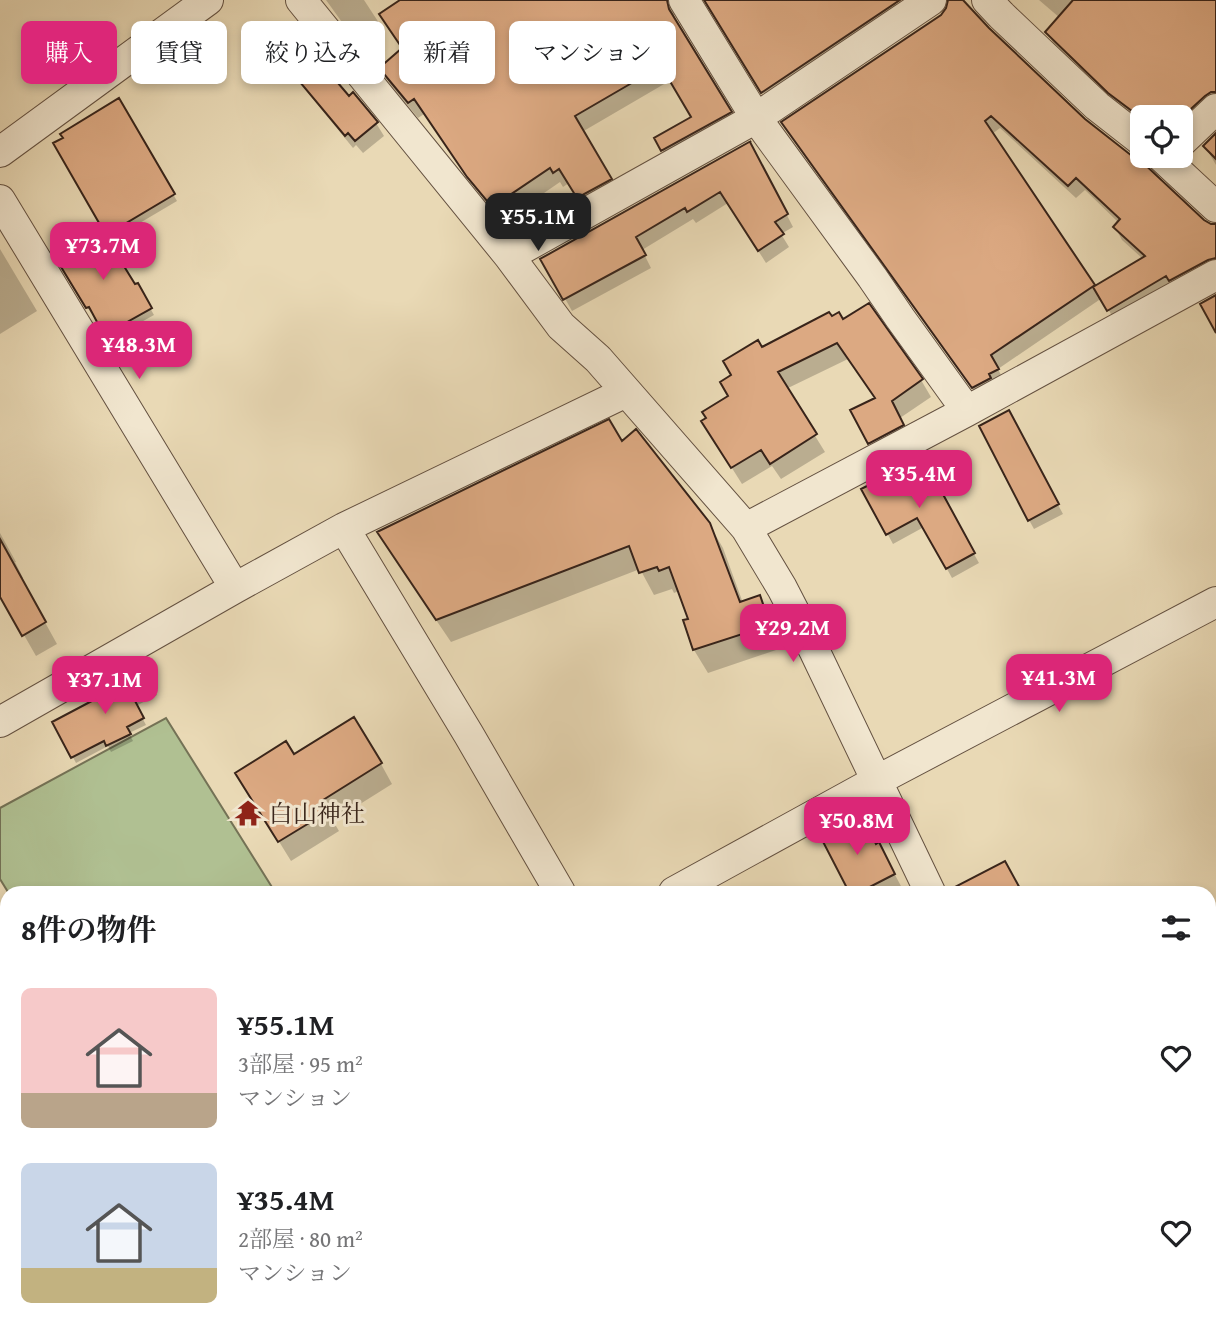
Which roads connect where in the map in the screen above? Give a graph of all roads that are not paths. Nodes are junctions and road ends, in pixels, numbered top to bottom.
1 (208, 0) edge
2 (302, 0) edge
3 (684, 0) edge
4 (931, 0) edge
5 (987, 0) edge
6 (1216, 109) edge
7 (756, 118) junction
8 (1193, 127) edge
9 (1130, 128) edge
10 (0, 152) edge
11 (1179, 168) edge
12 (0, 200) edge
13 (1216, 207) edge
14 (509, 256) junction
15 (1216, 275) edge
16 (626, 392) junction
17 (967, 411) junction
18 (344, 528) junction
19 (746, 528) junction
20 (234, 588) junction
21 (1216, 602) edge
22 (0, 722) edge
23 (878, 780) junction
24 (557, 886) edge
25 (685, 886) edge
26 (927, 886) edge

1 - 10 street
2 - 14 street
3 - 7 street
4 - 7 street
5 - 9 street
6 - 8 street
7 - 14 street
7 - 17 street
11 - 13 street
12 - 20 street
14 - 16 street
15 - 17 street
16 - 18 street
16 - 19 street
17 - 19 street
18 - 20 street
18 - 24 street
19 - 23 street
20 - 22 street
21 - 23 street
23 - 25 street
23 - 26 street

